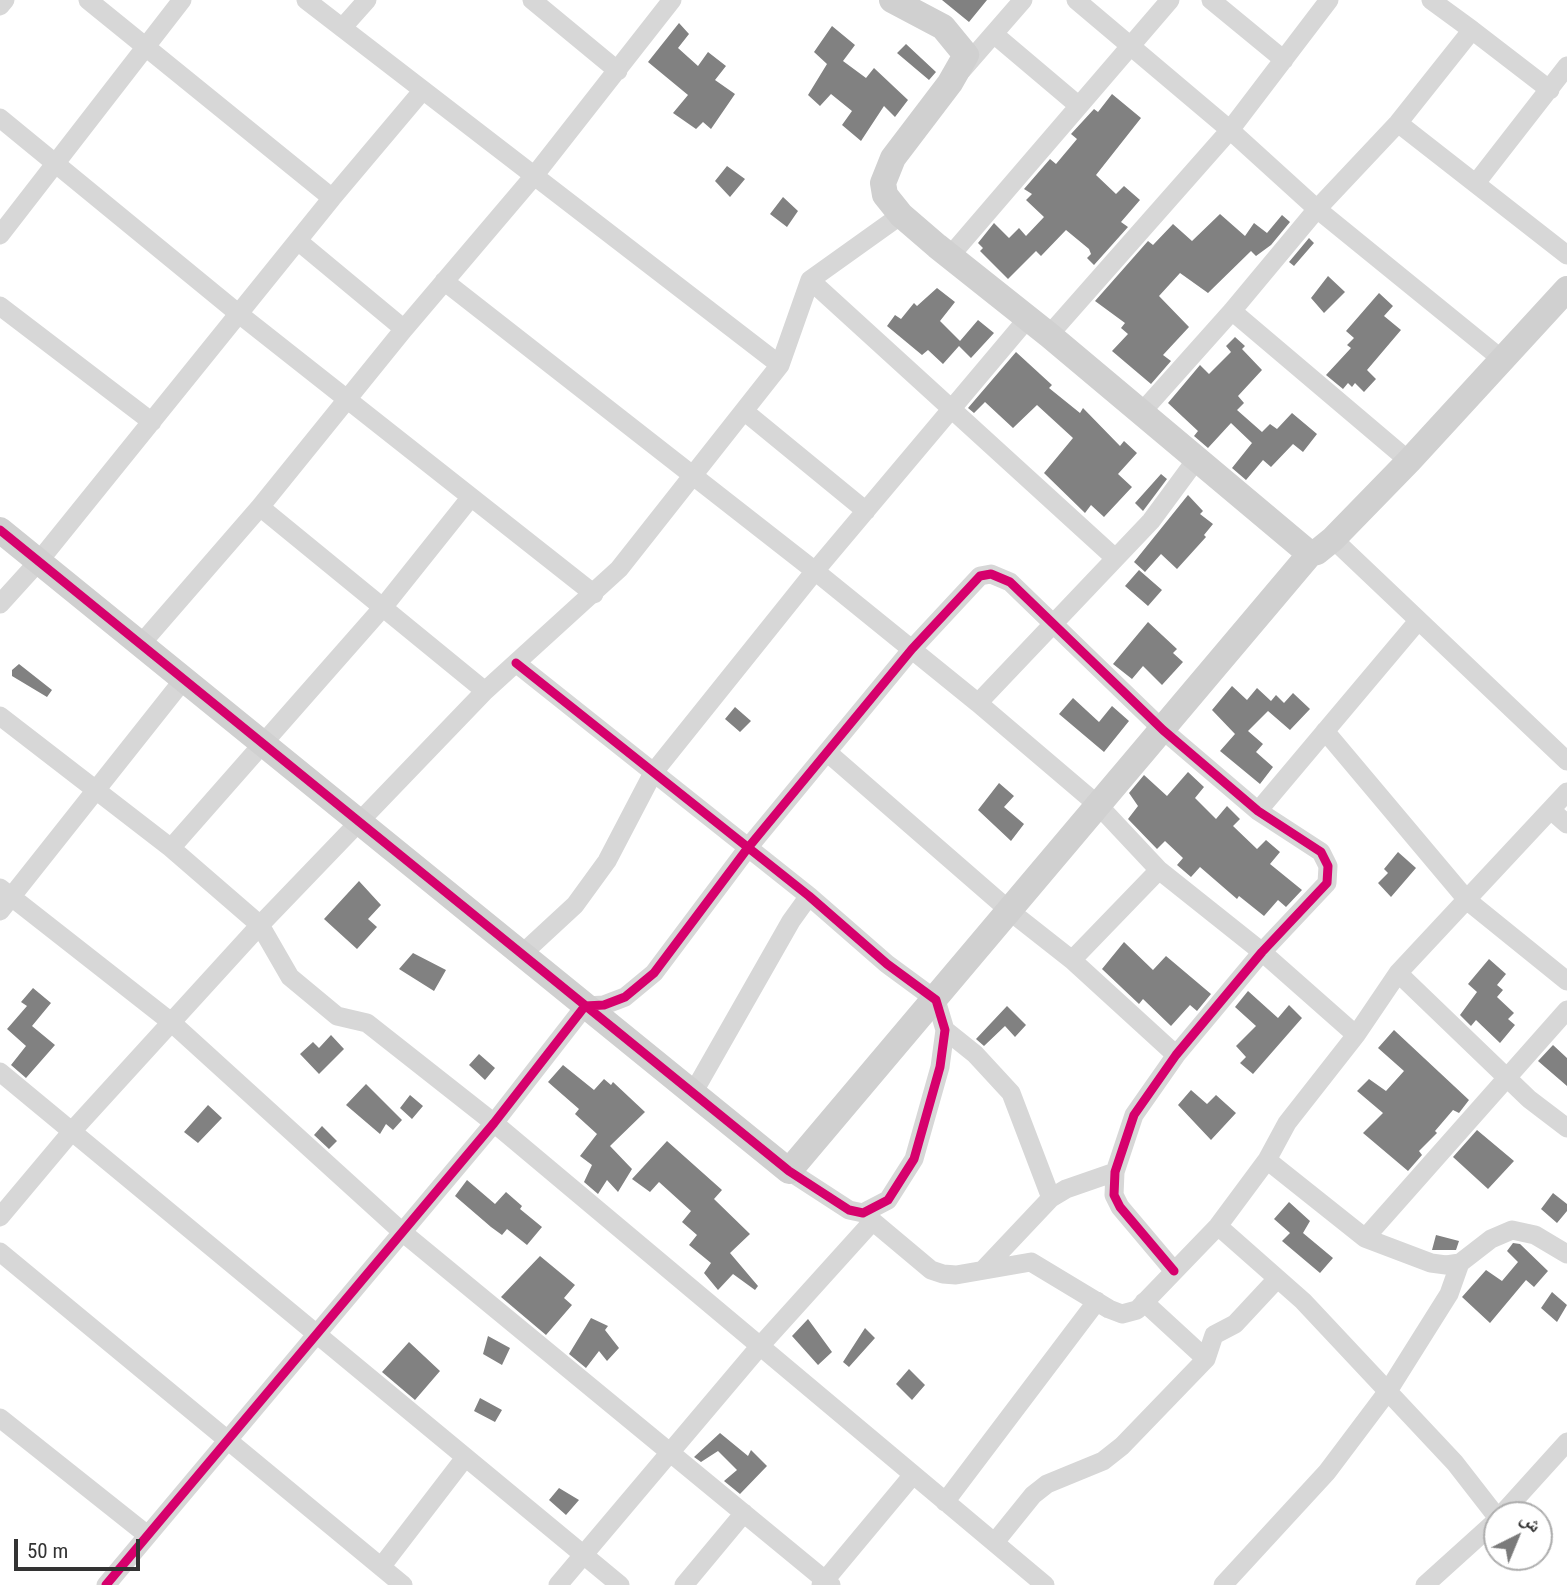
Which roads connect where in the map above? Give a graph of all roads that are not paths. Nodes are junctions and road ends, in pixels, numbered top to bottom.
1 (5, 0) edge
2 (88, 0) edge
3 (182, 0) edge
4 (306, 0) edge
5 (366, 0) edge
6 (531, 0) edge
7 (672, 0) edge
8 (892, 0) edge
9 (1023, 0) edge
10 (1076, 0) edge
11 (1170, 0) edge
12 (1211, 0) edge
13 (1329, 0) edge
14 (1431, 0) edge
15 (0, 6) edge
16 (342, 28) junction
17 (1472, 30) junction
18 (995, 35) junction
19 (146, 47) junction
20 (1130, 47) junction
21 (1284, 60) junction
22 (1567, 66) edge
23 (618, 71) junction
24 (950, 83) junction
25 (423, 90) junction
26 (1550, 90) junction
27 (1079, 106) junction
28 (0, 118) edge
29 (1398, 123) junction
30 (1230, 130) junction
31 (56, 163) junction
32 (534, 176) junction
33 (1476, 183) junction
34 (332, 198) junction
35 (1317, 209) junction
36 (901, 215) junction
37 (0, 235) edge
38 (298, 241) junction
39 (1567, 255) edge
40 (950, 256) junction
41 (810, 280) junction
42 (444, 281) junction
43 (1567, 289) edge
44 (0, 306) edge
45 (1232, 311) junction
46 (239, 314) junction
47 (1038, 326) junction
48 (404, 329) junction
49 (1504, 360) junction
50 (780, 365) junction
51 (348, 400) junction
52 (954, 409) junction
53 (744, 411) junction
54 (1140, 414) junction
55 (152, 422) junction
56 (1196, 460) junction
57 (1409, 461) junction
58 (692, 477) junction
59 (471, 497) junction
60 (260, 507) junction
61 (866, 511) junction
62 (0, 530) edge
63 (1333, 538) junction
64 (1310, 554) junction
65 (1115, 558) junction
66 (39, 561) junction
67 (815, 571) junction
68 (594, 594) junction
69 (0, 604) edge
70 (384, 606) junction
71 (1418, 621) junction
72 (1052, 622) junction
73 (141, 644) junction
74 (912, 649) junction
75 (516, 663) junction
76 (184, 679) junction
77 (485, 691) junction
78 (978, 703) junction
79 (0, 716) edge
80 (1163, 730) junction
81 (1325, 732) junction
82 (265, 745) junction
83 (827, 752) junction
84 (1567, 761) edge
85 (653, 773) junction
86 (96, 790) junction
87 (1567, 792) edge
88 (1099, 806) junction
89 (1551, 810) junction
90 (1258, 811) junction
91 (361, 823) junction
92 (1567, 824) edge
93 (171, 848) junction
94 (747, 849) junction
95 (1159, 870) junction
96 (809, 896) junction
97 (4, 899) edge
98 (1468, 901) junction
99 (1011, 912) junction
100 (261, 925) junction
101 (1262, 952) junction
102 (522, 954) junction
103 (1072, 960) junction
104 (1398, 973) junction
105 (1567, 981) edge
106 (936, 1000) junction
107 (585, 1006) junction
108 (1567, 1010) edge
109 (171, 1022) junction
110 (945, 1030) junction
111 (1356, 1035) junction
112 (1175, 1055) junction
113 (0, 1072) edge
114 (1508, 1077) junction
115 (693, 1093) junction
116 (494, 1123) junction
117 (1567, 1128) edge
118 (73, 1130) junction
119 (1267, 1160) junction
120 (789, 1171) junction
121 (1115, 1172) junction
122 (1051, 1198) junction
123 (0, 1217) edge
124 (868, 1218) junction
125 (1218, 1226) junction
126 (401, 1231) junction
127 (1365, 1238) junction
128 (0, 1252) edge
129 (1567, 1254) edge
130 (1460, 1263) junction
131 (983, 1270) junction
132 (1174, 1271) junction
133 (1276, 1280) junction
134 (1097, 1301) junction
135 (1144, 1303) junction
136 (316, 1335) junction
137 (760, 1346) junction
138 (1206, 1359) junction
139 (1388, 1391) junction
140 (0, 1418) edge
141 (228, 1441) junction
142 (1567, 1442) edge
143 (671, 1454) junction
144 (464, 1459) junction
145 (912, 1476) junction
146 (1485, 1501) edge
147 (1513, 1501) edge
148 (945, 1502) junction
149 (744, 1513) junction
150 (1483, 1531) edge
151 (146, 1534) junction
152 (995, 1542) junction
153 (583, 1555) junction
154 (381, 1567) junction
155 (826, 1583) edge
156 (106, 1585) edge
157 (402, 1585) edge
158 (558, 1585) edge
159 (620, 1585) edge
160 (684, 1585) edge
161 (1045, 1585) edge
162 (1223, 1585) edge
163 (1425, 1585) edge

1 - 15 street
2 - 19 street
3 - 19 street
4 - 16 street
5 - 16 street
6 - 23 street
7 - 23 street
8 - 24 street
9 - 18 street
10 - 20 street
11 - 20 street
12 - 21 street
13 - 21 street
14 - 17 street
16 - 25 street
17 - 26 street
17 - 29 street
18 - 24 street
18 - 27 street
19 - 31 street
19 - 34 street
20 - 27 street
20 - 30 street
21 - 30 street
22 - 26 street
23 - 32 street
24 - 36 street
25 - 32 street
25 - 34 street
26 - 33 street
27 - 40 street
28 - 31 street
29 - 33 street
29 - 35 street
30 - 35 street
30 - 47 street
31 - 37 street
31 - 46 street
32 - 42 street
32 - 50 street
33 - 39 street
34 - 38 street
35 - 45 street
35 - 49 street
36 - 40 street
36 - 41 street
38 - 46 street
38 - 48 street
40 - 47 street
41 - 50 street
41 - 52 street
42 - 48 street
42 - 58 street
43 - 49 street
44 - 55 street
45 - 54 street
45 - 57 street
46 - 51 street
46 - 55 street
47 - 52 street
47 - 54 street
48 - 51 street
49 - 57 street
50 - 53 street
51 - 59 street
51 - 60 street
52 - 61 street
52 - 65 street
53 - 58 street
53 - 61 street
54 - 56 street
55 - 66 street
56 - 64 street
56 - 65 street
57 - 63 street
58 - 67 street
58 - 68 street
59 - 68 street
59 - 70 street
60 - 70 street
60 - 73 street
61 - 67 street
62 - 66 street
63 - 64 street
63 - 71 street
64 - 80 street
65 - 72 street
66 - 69 street
66 - 73 street
67 - 74 street
67 - 85 street
68 - 75 street
70 - 77 street
70 - 82 street
71 - 81 street
71 - 84 street
72 - 74 street
72 - 78 street
72 - 80 street
73 - 76 street
74 - 78 street
74 - 83 street
75 - 77 street
75 - 85 street
76 - 82 street
76 - 86 street
77 - 91 street
78 - 88 street
79 - 86 street
80 - 88 street
80 - 90 street
81 - 90 street
81 - 98 street
82 - 91 street
82 - 93 street
83 - 94 street
83 - 99 street
85 - 94 street
85 - 102 street
86 - 93 street
86 - 97 street
87 - 89 street
88 - 95 street
88 - 99 street
89 - 92 street
89 - 98 street
90 - 101 street
91 - 100 street
91 - 102 street
93 - 100 street
94 - 96 street
94 - 107 street
95 - 101 street
95 - 103 street
96 - 106 street
96 - 115 street
97 - 109 street
98 - 104 street
98 - 105 street
99 - 103 street
99 - 106 street
100 - 109 street
100 - 116 street
101 - 111 street
101 - 112 street
102 - 107 street
103 - 112 street
104 - 111 street
104 - 114 street
106 - 110 street
106 - 120 street
107 - 115 street
107 - 116 street
108 - 114 street
109 - 118 street
109 - 126 street
110 - 122 street
110 - 124 street
111 - 119 street
112 - 121 street
113 - 118 street
114 - 117 street
114 - 127 street
115 - 120 street
116 - 126 street
116 - 137 street
118 - 123 street
118 - 136 street
119 - 125 street
119 - 127 street
120 - 124 street
121 - 122 street
121 - 132 street
122 - 131 street
124 - 131 street
124 - 137 street
125 - 132 street
125 - 133 street
126 - 136 street
126 - 143 street
127 - 130 street
128 - 141 street
129 - 130 street
130 - 139 street
131 - 134 street
132 - 135 street
133 - 138 street
133 - 139 street
134 - 135 street
134 - 148 street
135 - 138 street
136 - 141 street
136 - 144 street
137 - 143 street
137 - 145 street
138 - 152 street
139 - 146 street
139 - 162 street
140 - 151 street
141 - 151 street
141 - 154 street
142 - 147 street
143 - 149 street
143 - 153 street
144 - 153 street
144 - 154 street
145 - 148 street
145 - 155 street
148 - 152 street
149 - 155 street
149 - 160 street
150 - 163 street
151 - 156 street
152 - 161 street
153 - 158 street
153 - 159 street
154 - 157 street

